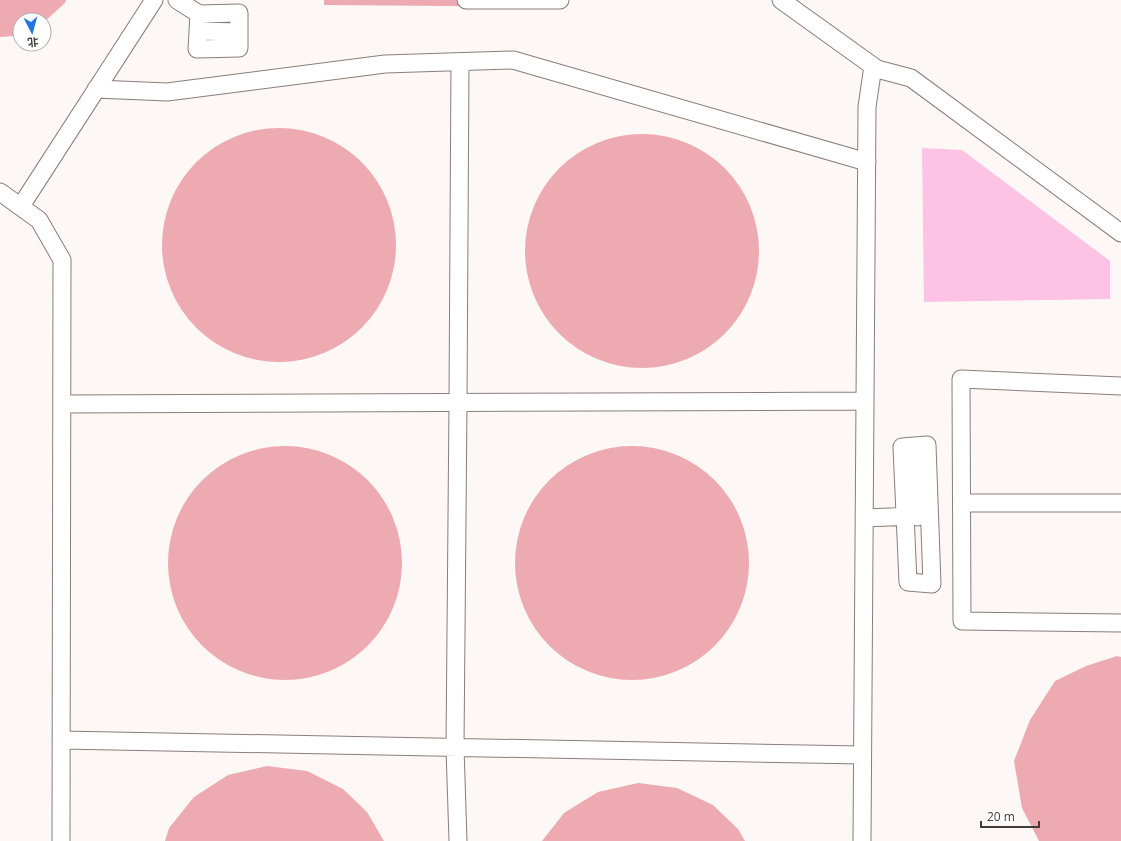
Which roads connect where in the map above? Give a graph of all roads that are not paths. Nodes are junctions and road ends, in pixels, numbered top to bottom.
1 (154, 0) edge
2 (177, 0) edge
3 (466, 0) edge
4 (510, 0) edge
5 (560, 0) edge
6 (781, 0) edge
7 (220, 14) junction
8 (198, 23) junction
9 (218, 31) junction
10 (239, 32) junction
11 (218, 48) junction
12 (460, 62) junction
13 (873, 66) junction
14 (96, 89) junction
15 (867, 162) junction
16 (0, 192) edge
17 (20, 206) junction
18 (1121, 233) edge
19 (1121, 386) edge
20 (865, 401) junction
21 (458, 402) junction
22 (62, 404) junction
23 (916, 475) junction
24 (1121, 503) edge
25 (962, 504) junction
26 (917, 516) junction
27 (864, 518) junction
28 (919, 556) junction
29 (1121, 623) edge
30 (61, 740) junction
31 (455, 748) junction
32 (862, 755) junction
33 (61, 841) edge
34 (458, 841) edge
35 (862, 841) edge

1 - 14 street
2 - 8 street
3 - 4 street
4 - 5 street
6 - 13 street
7 - 8 street
7 - 9 street
7 - 10 street
8 - 9 street
8 - 11 street
9 - 10 street
9 - 11 street
10 - 11 street
12 - 14 street
12 - 15 street
12 - 21 street
13 - 15 street
13 - 18 street
14 - 17 street
15 - 20 street
16 - 17 street
17 - 22 street
19 - 25 street
20 - 21 street
20 - 27 street
21 - 22 street
21 - 31 street
22 - 30 street
23 - 23 street
23 - 26 street
23 - 26 street
24 - 25 street
25 - 29 street
26 - 27 street
26 - 28 street
26 - 28 street
27 - 32 street
28 - 28 street
30 - 31 street
30 - 33 street
31 - 32 street
31 - 34 street
32 - 35 street

